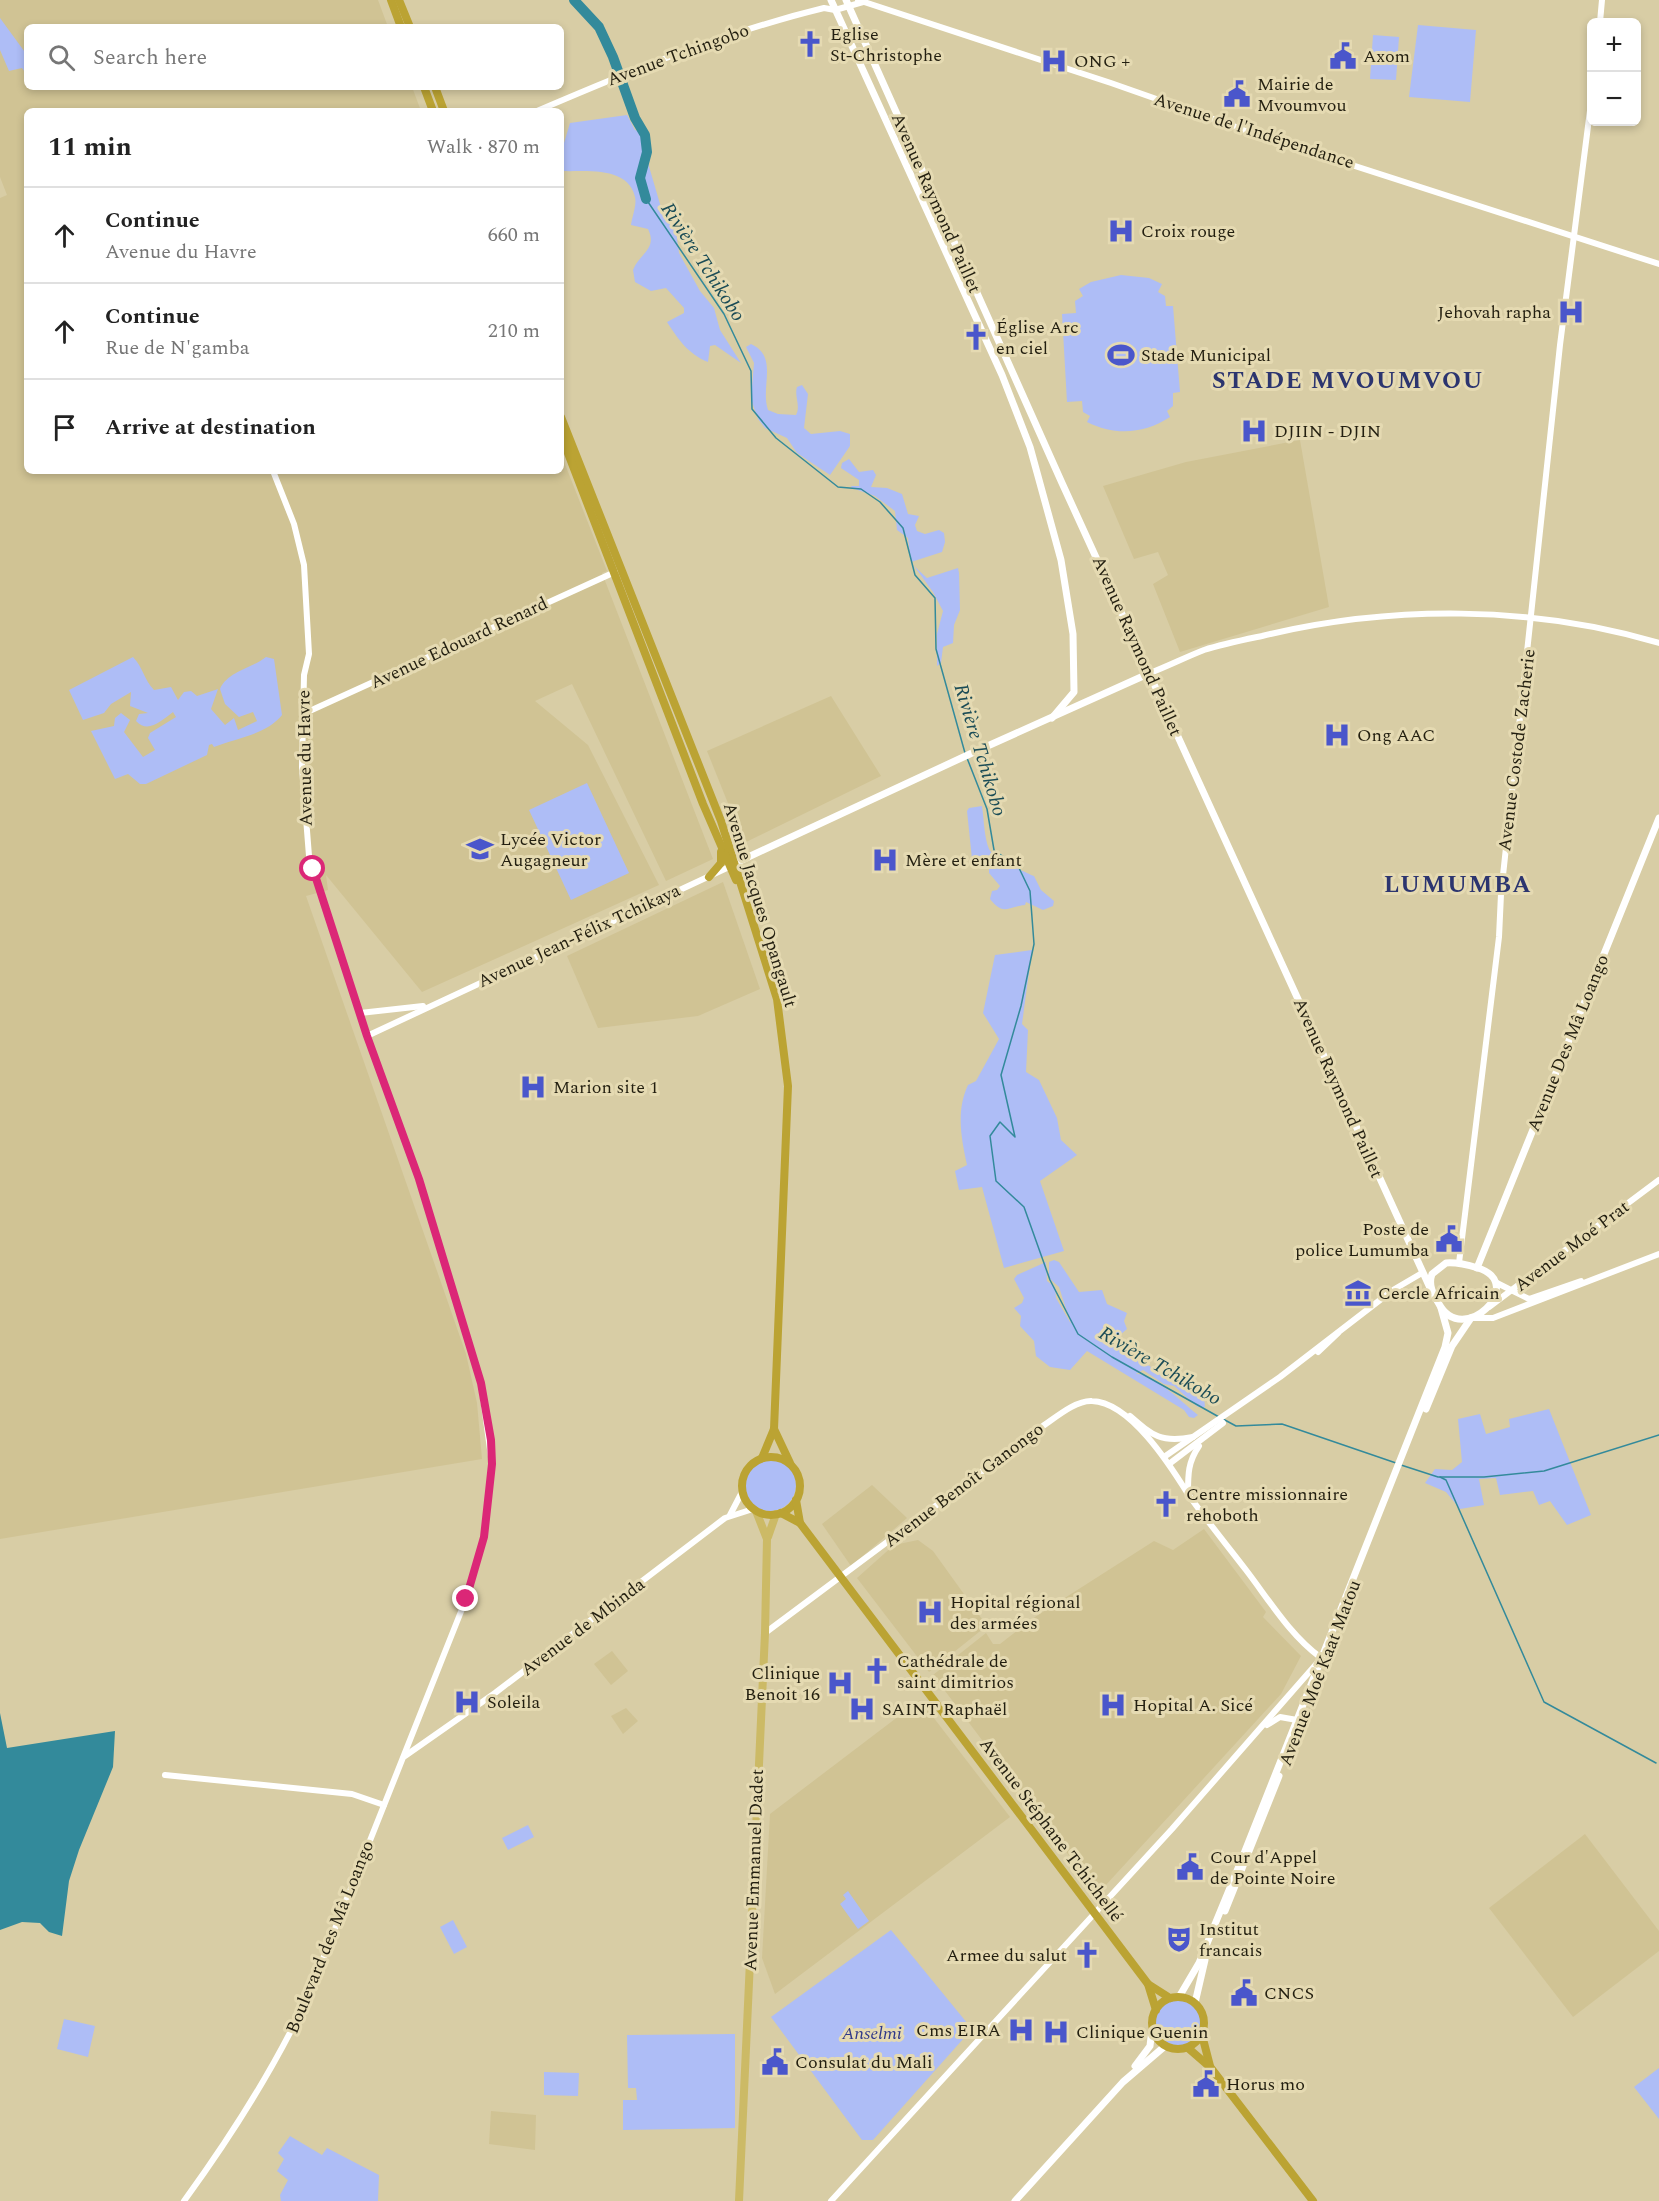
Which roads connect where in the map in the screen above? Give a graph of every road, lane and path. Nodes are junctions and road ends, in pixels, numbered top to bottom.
1 (391, 0) edge
2 (399, 0) edge
3 (831, 0) edge
4 (1602, 0) edge
5 (861, 1) edge
6 (848, 3) edge
7 (824, 8) junction
8 (835, 10) junction
9 (1600, 18) edge
10 (400, 24) edge
11 (409, 24) edge
12 (425, 90) edge
13 (436, 90) edge
14 (432, 108) edge
15 (443, 108) edge
16 (544, 108) edge
17 (1588, 126) edge
18 (1574, 237) junction
19 (1659, 264) edge
20 (564, 425) edge
21 (564, 443) edge
22 (274, 474) edge
23 (615, 572) junction
24 (1532, 617) junction
25 (1659, 643) edge
26 (1150, 674) junction
27 (1076, 688) junction
28 (1086, 702) junction
29 (303, 714) junction
30 (1052, 718) junction
31 (1659, 818) edge
32 (721, 848) junction
33 (732, 865) junction
34 (709, 877) junction
35 (429, 1005) junction
36 (360, 1013) junction
37 (367, 1036) junction
38 (1659, 1180) edge
39 (1659, 1252) edge
40 (1459, 1263) junction
41 (1436, 1268) junction
42 (1477, 1268) junction
43 (1422, 1273) junction
44 (1497, 1283) junction
45 (1431, 1290) junction
46 (1512, 1292) junction
47 (1441, 1308) junction
48 (1484, 1309) junction
49 (1471, 1318) junction
50 (1449, 1346) junction
51 (1104, 1402) junction
52 (774, 1429) junction
53 (1199, 1439) junction
54 (1164, 1457) junction
55 (762, 1458) junction
56 (790, 1464) junction
57 (1169, 1464) junction
58 (742, 1492) junction
59 (1188, 1493) junction
60 (796, 1500) junction
61 (755, 1510) junction
62 (778, 1514) junction
63 (730, 1515) junction
64 (800, 1523) junction
65 (767, 1539) junction
66 (841, 1579) junction
67 (765, 1633) junction
68 (1319, 1659) junction
69 (1297, 1720) junction
70 (1259, 1731) junction
71 (404, 1756) junction
72 (165, 1775) dead end
73 (384, 1805) junction
74 (1095, 1912) junction
75 (1148, 1984) junction
76 (1175, 1998) junction
77 (1195, 2003) junction
78 (1156, 2010) junction
79 (1152, 2029) junction
80 (1202, 2035) junction
81 (1165, 2046) junction
82 (1188, 2048) junction
83 (1211, 2068) junction
84 (1123, 2082) junction
85 (184, 2201) edge
86 (739, 2201) edge
87 (831, 2201) edge
88 (1015, 2201) edge
89 (1313, 2201) edge

1 - 10 highway
2 - 11 highway
3 - 7 street
3 - 8 main road
4 - 9 street
5 - 6 street, Avenue de l'Indépendance
5 - 18 street, Avenue de l'Indépendance
6 - 8 street, Avenue de l'Indépendance
6 - 26 main road, Avenue Raymond Paillet
7 - 8 street, Avenue Tchingobo
7 - 16 street, Avenue Tchingobo
8 - 27 main road
12 - 14 highway
13 - 15 highway
17 - 18 street, Avenue Costode Zacherie
18 - 19 street, Avenue de l'Indépendance
18 - 24 street, Avenue Costode Zacherie
20 - 33 highway, Avenue Jacques Opangault
21 - 23 highway
22 - 29 street, Avenue du Havre
23 - 29 street, Avenue Edouard Renard
23 - 32 highway
24 - 25 street
24 - 26 street
24 - 40 street, Avenue Costode Zacherie
26 - 28 main road
26 - 43 main road, Avenue Raymond Paillet
27 - 28 main road
27 - 30 main road
28 - 30 main road
29 - 36 street, Avenue du Havre
30 - 33 main road
31 - 42 main road, Avenue Des Mâ Loango
32 - 33 highway
32 - 34 highway
33 - 34 street, Avenue Jean-Félix Tchikaya
33 - 52 highway, Avenue Jacques Opangault
34 - 35 street, Avenue Jean-Félix Tchikaya
35 - 36 street, Avenue Jean-Félix Tchikaya
35 - 37 street, Avenue Jean-Félix Tchikaya
36 - 37 street, Avenue du Havre
37 - 71 street, Avenue du Havre
38 - 46 street, Avenue Moé Prat
39 - 46 street
39 - 49 street
40 - 41 main road
40 - 42 main road
41 - 43 main road
41 - 45 main road
42 - 44 main road
43 - 45 main road, Avenue Raymond Paillet
43 - 53 street
44 - 46 street
44 - 48 main road
45 - 47 main road
46 - 48 street, Avenue Moé Prat
47 - 49 main road
47 - 50 main road
48 - 49 main road
49 - 50 main road
50 - 68 main road, Avenue Moé Kaat Matou
50 - 77 main road, Avenue Moé Kaat Matou
51 - 53 street
51 - 54 street
51 - 66 street, Avenue Benoît Ganongo
52 - 55 highway
52 - 56 highway
53 - 54 street
53 - 57 street
53 - 59 street
54 - 57 street
55 - 56 highway
55 - 58 highway
56 - 60 highway
57 - 59 street
58 - 61 highway
58 - 63 street, Avenue de Mbinda
59 - 68 street
60 - 62 highway
60 - 64 highway, Avenue Stéphane Tchichellé
61 - 62 highway
61 - 63 street, Avenue de Mbinda
61 - 65 main road, Avenue Emmanuel Dadet
62 - 64 highway, Avenue Stéphane Tchichellé
62 - 65 main road, Avenue Emmanuel Dadet
63 - 71 street, Avenue de Mbinda
64 - 66 highway, Avenue Stéphane Tchichellé
65 - 67 main road, Avenue Emmanuel Dadet
66 - 67 street, Avenue Benoît Ganongo
66 - 74 highway, Avenue Stéphane Tchichellé
67 - 86 main road, Avenue Emmanuel Dadet
68 - 69 main road, Avenue Moé Kaat Matou
68 - 70 street
69 - 70 street
69 - 76 main road, Avenue Moé Kaat Matou
70 - 74 street
71 - 73 street, Boulevard des Mâ Loango
72 - 73 street
73 - 85 street, Boulevard des Mâ Loango
74 - 75 highway, Avenue Stéphane Tchichellé
74 - 87 street
75 - 76 highway, Avenue Stéphane Tchichellé
75 - 78 highway, Avenue Stéphane Tchichellé
76 - 77 highway
76 - 78 highway
77 - 80 highway
78 - 79 highway
79 - 81 highway
79 - 84 main road
80 - 82 highway
80 - 83 highway
81 - 82 highway
81 - 84 main road
82 - 83 highway
83 - 89 highway
84 - 88 main road

